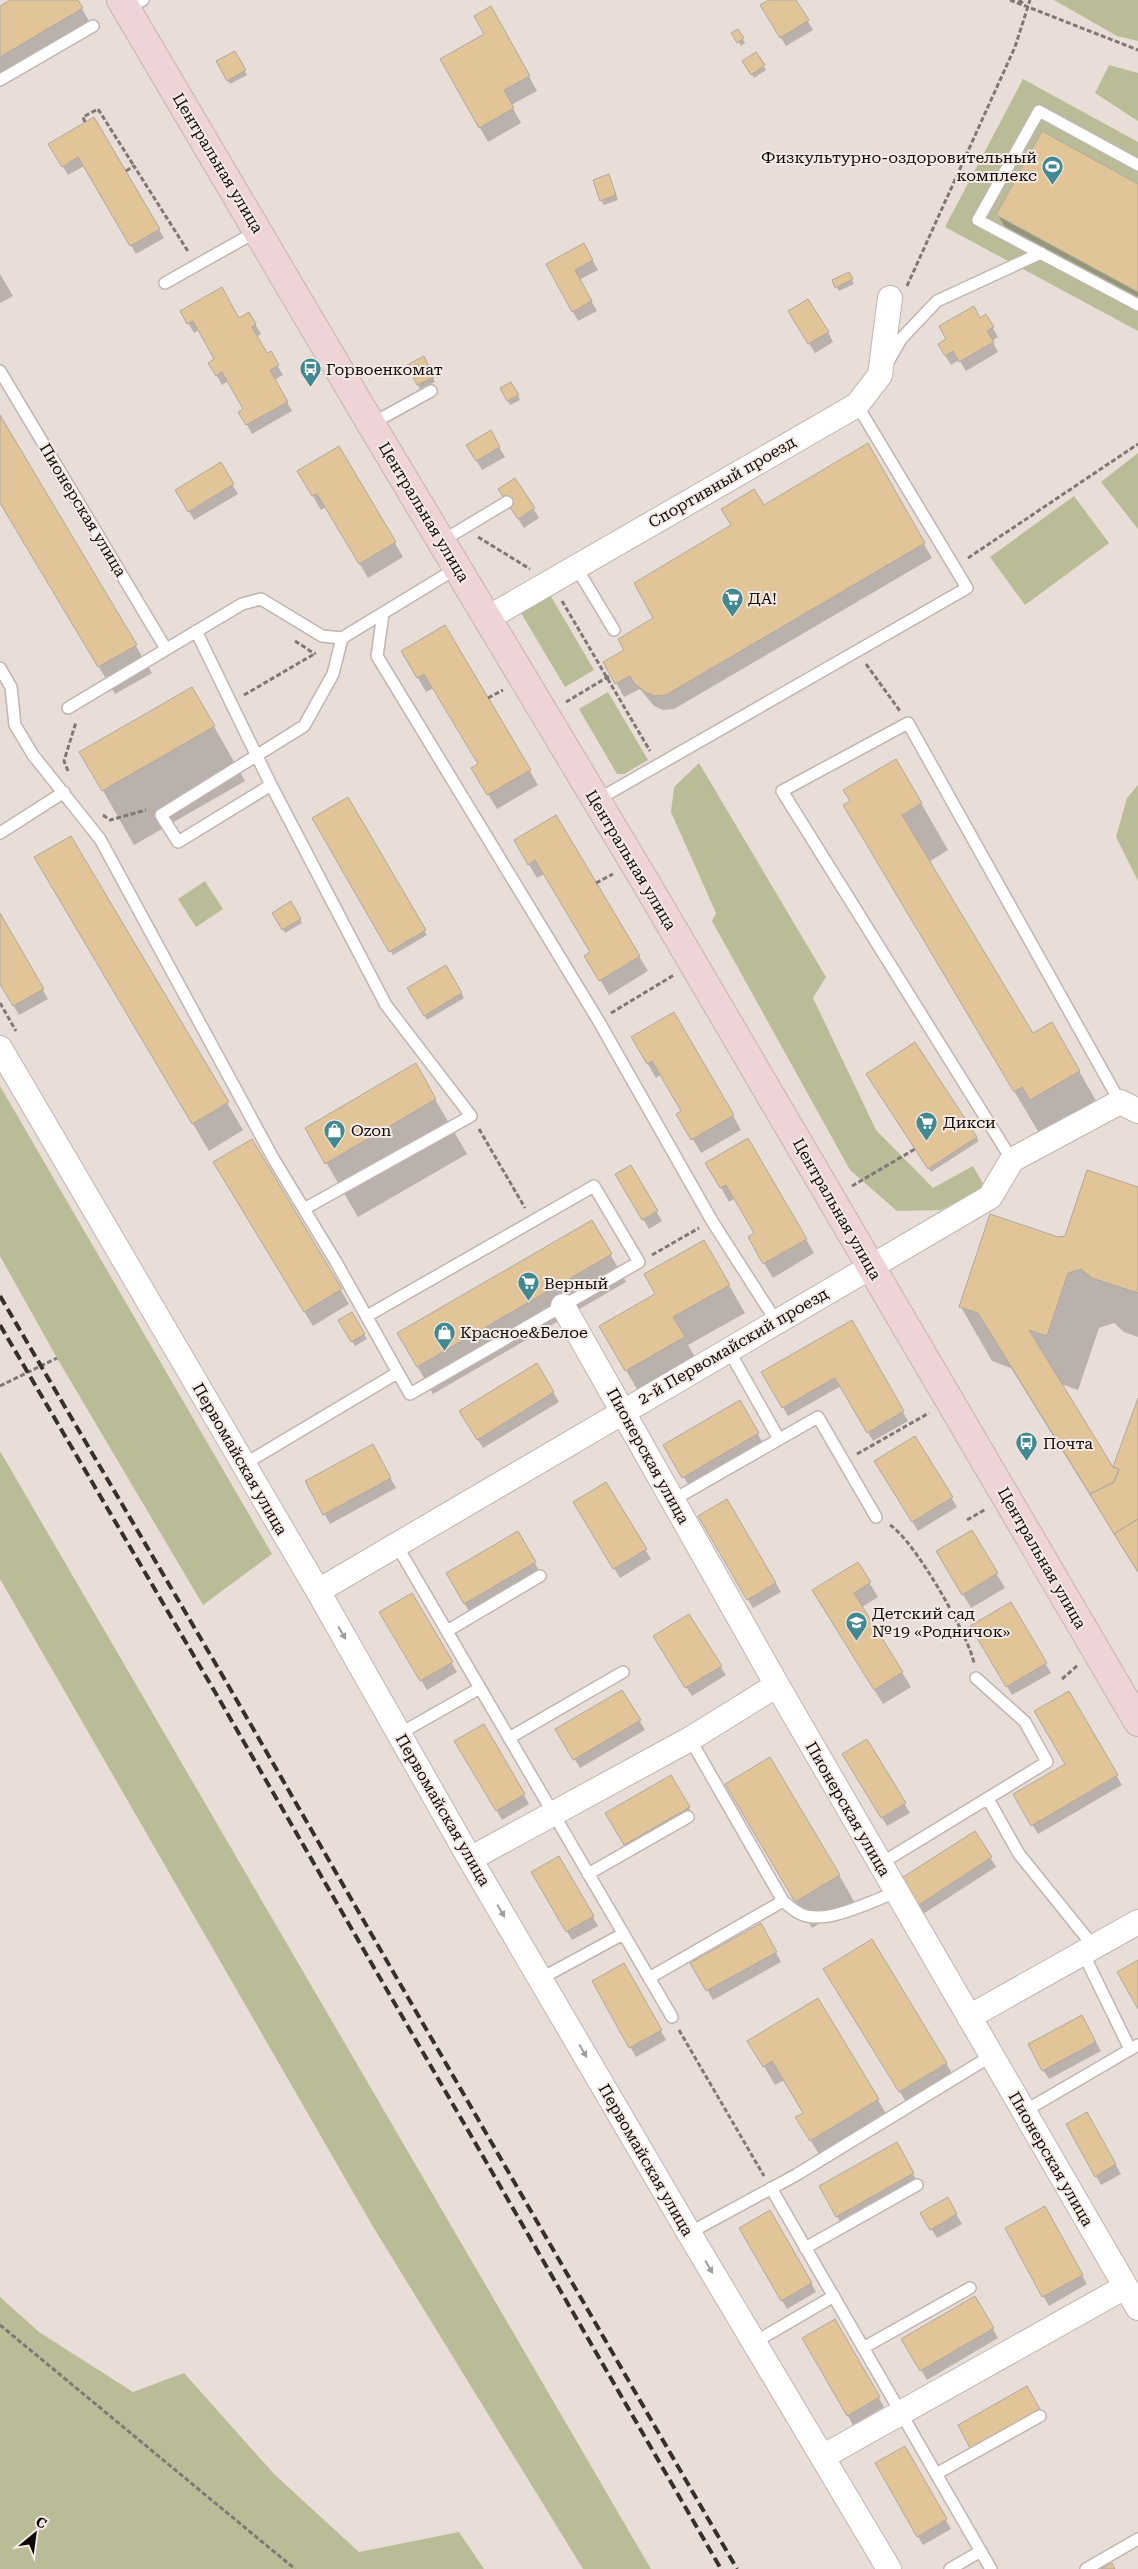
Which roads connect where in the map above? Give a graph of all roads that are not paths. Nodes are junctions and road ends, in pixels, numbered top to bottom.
1 (130, 3) edge
2 (93, 26) dead end
3 (0, 80) edge
4 (1138, 165) edge
5 (258, 230) junction
6 (1041, 253) junction
7 (165, 283) dead end
8 (890, 298) road end
9 (1138, 305) edge
10 (0, 371) edge
11 (880, 375) junction
12 (431, 391) dead end
13 (857, 405) junction
14 (371, 424) junction
15 (506, 502) dead end
16 (452, 535) junction
17 (576, 566) junction
18 (457, 568) junction
19 (383, 614) junction
20 (488, 618) junction
21 (614, 630) dead end
22 (196, 631) junction
23 (342, 638) junction
24 (166, 649) junction
25 (0, 668) edge
26 (73, 711) road end
27 (258, 757) junction
28 (271, 785) junction
29 (64, 792) junction
30 (596, 801) junction
31 (0, 833) edge
32 (0, 1048) edge
33 (1129, 1107) edge
34 (1012, 1160) junction
35 (304, 1209) junction
36 (870, 1266) junction
37 (563, 1306) junction
38 (367, 1316) junction
39 (776, 1321) junction
40 (728, 1349) junction
41 (397, 1373) junction
42 (623, 1411) junction
43 (779, 1439) junction
44 (243, 1465) junction
45 (673, 1500) junction
46 (876, 1517) road end
47 (396, 1544) junction
48 (540, 1576) dead end
49 (318, 1591) junction
50 (446, 1631) junction
51 (623, 1672) dead end
52 (976, 1678) road end
53 (777, 1686) junction
54 (480, 1688) junction
55 (1138, 1722) edge
56 (399, 1734) junction
57 (509, 1738) junction
58 (690, 1740) junction
59 (988, 1799) junction
60 (553, 1814) junction
61 (688, 1817) dead end
62 (470, 1859) junction
63 (880, 1864) junction
64 (588, 1874) junction
65 (896, 1892) junction
66 (784, 1901) junction
67 (1138, 1922) edge
68 (623, 1934) junction
69 (1088, 1950) junction
70 (649, 1978) junction
71 (540, 1979) junction
72 (672, 2017) road end
73 (969, 2017) junction
74 (1134, 2047) edge
75 (991, 2056) junction
76 (1023, 2112) junction
77 (917, 2185) dead end
78 (771, 2188) junction
79 (689, 2233) junction
80 (806, 2248) junction
81 (1126, 2287) junction
82 (970, 2288) dead end
83 (834, 2296) junction
84 (1138, 2308) edge
85 (755, 2342) junction
86 (863, 2348) junction
87 (901, 2413) junction
88 (1040, 2416) dead end
89 (824, 2456) junction
90 (936, 2474) junction
91 (1138, 2539) edge
92 (981, 2551) junction
93 (889, 2569) edge
94 (950, 2569) edge
95 (991, 2569) edge
96 (1086, 2569) edge

1 - 5 main road, Центральная улица
2 - 3 lane
4 - 6 lane
5 - 7 lane
5 - 14 main road, Центральная улица
6 - 9 lane
6 - 11 lane
8 - 11 street
10 - 24 lane, Пионерская улица
11 - 13 street, Спортивный проезд
12 - 14 lane
13 - 17 street, Спортивный проезд
13 - 30 lane
14 - 16 main road, Центральная улица
15 - 16 lane
16 - 18 main road, Центральная улица
17 - 20 street, Спортивный проезд
17 - 21 lane
18 - 19 lane
18 - 20 main road, Центральная улица
19 - 23 lane
19 - 39 lane
20 - 30 main road, Центральная улица
22 - 23 lane
22 - 24 lane
22 - 27 lane
23 - 27 lane
24 - 26 lane
25 - 29 lane
27 - 28 lane
27 - 28 lane
28 - 35 lane
29 - 31 lane
29 - 35 lane
30 - 36 main road, Центральная улица
32 - 44 street, Первомайская улица
33 - 34 street
33 - 34 lane
34 - 36 street, 2-й Первомайский проезд
35 - 38 lane
36 - 39 street, 2-й Первомайский проезд
36 - 55 main road, Центральная улица
37 - 38 lane
37 - 41 lane
37 - 42 street, Пионерская улица
38 - 41 lane
39 - 40 street, 2-й Первомайский проезд
40 - 42 street, 2-й Первомайский проезд
40 - 43 lane
41 - 44 lane
42 - 45 street, Пионерская улица
42 - 47 street, 2-й Первомайский проезд
43 - 45 lane
43 - 46 lane
44 - 49 street, Первомайская улица
45 - 53 street, Пионерская улица
47 - 49 street, 2-й Первомайский проезд
47 - 50 lane
48 - 50 lane
49 -> 56 street, Первомайская улица
50 - 54 lane
51 - 57 lane
52 - 59 lane
53 - 58 street
53 - 63 street, Пионерская улица
54 - 56 lane
54 - 57 lane
56 - 62 street, Первомайская улица
57 - 60 lane
58 - 60 street
58 - 66 lane
59 - 63 lane
59 - 69 lane
60 - 62 street
60 - 64 lane
61 - 64 lane
62 -> 71 street, Первомайская улица
63 - 65 street, Пионерская улица
64 - 68 lane
65 - 66 lane
65 - 73 street, Пионерская улица
66 - 70 lane
67 - 69 street
68 - 70 lane
68 - 71 lane
69 - 73 street
69 - 74 lane
70 - 72 lane
71 -> 79 street, Первомайская улица
73 - 75 street, Пионерская улица
74 - 76 lane
75 - 76 street, Пионерская улица
75 - 78 lane
76 - 81 street, Пионерская улица
77 - 80 lane
78 - 79 lane
78 - 80 lane
79 -> 85 street, Первомайская улица
80 - 83 lane
81 - 84 street, Пионерская улица
81 - 87 street
82 - 86 lane
83 - 85 lane
83 - 86 lane
85 - 89 street, Первомайская улица
86 - 87 lane
87 - 89 street
87 - 90 lane
88 - 90 lane
89 - 93 street, Первомайская улица
90 - 92 lane
91 - 96 lane
92 - 94 lane
92 - 95 lane

